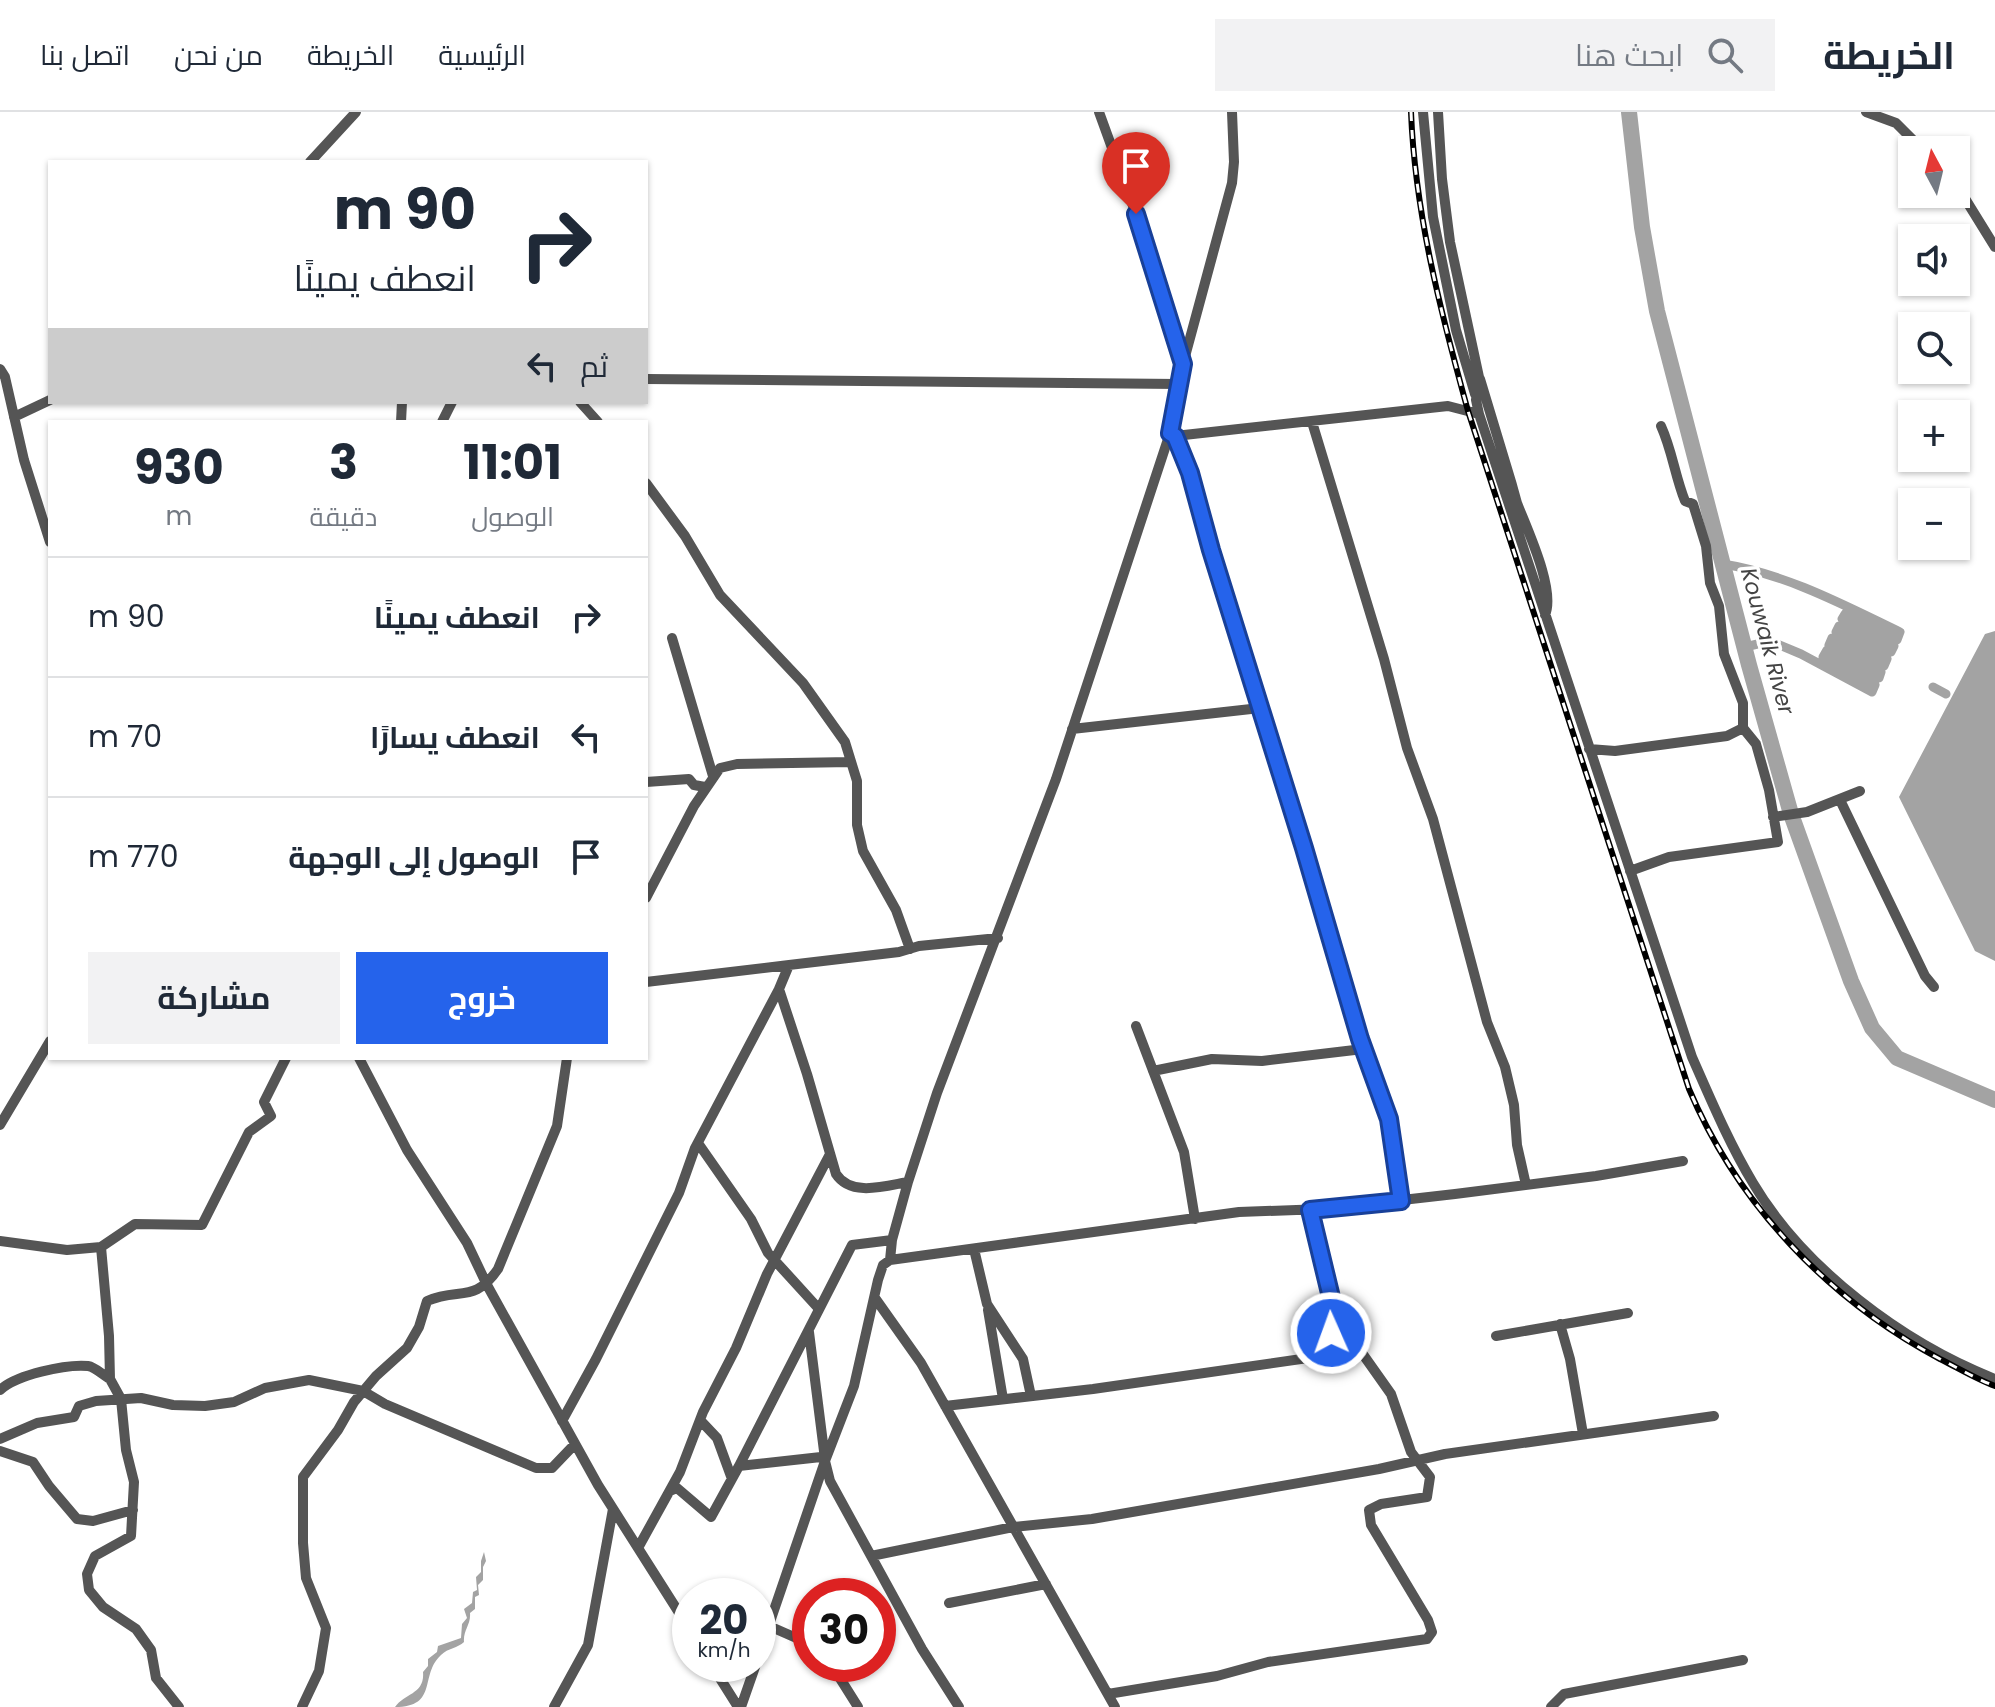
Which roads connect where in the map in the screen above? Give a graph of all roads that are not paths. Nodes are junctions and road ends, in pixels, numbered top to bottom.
1 (356, 112) edge
2 (1099, 112) edge
3 (1232, 112) edge
4 (1423, 112) edge
5 (1438, 112) edge
6 (1866, 112) edge
7 (1908, 136) edge
8 (312, 160) edge
9 (1970, 207) edge
10 (1995, 247) edge
11 (1194, 331) junction
12 (1172, 334) junction
13 (1183, 364) junction
14 (0, 369) edge
15 (1479, 377) junction
16 (648, 379) edge
17 (1179, 384) junction
18 (1476, 400) junction
19 (48, 401) edge
20 (582, 404) edge
21 (1479, 414) junction
22 (14, 417) junction
23 (596, 420) edge
24 (1312, 422) junction
25 (1661, 426) dead end
26 (1173, 434) junction
27 (648, 486) edge
28 (1517, 503) junction
29 (1513, 518) junction
30 (48, 536) edge
31 (1545, 617) junction
32 (672, 638) dead end
33 (1260, 708) junction
34 (1743, 728) junction
35 (1072, 729) junction
36 (1589, 749) junction
37 (851, 762) junction
38 (713, 776) junction
39 (648, 782) edge
40 (705, 787) junction
41 (1860, 791) dead end
42 (1840, 800) junction
43 (1773, 817) junction
44 (1630, 871) junction
45 (648, 894) edge
46 (998, 938) junction
47 (910, 949) junction
48 (789, 965) junction
49 (648, 982) edge
50 (1934, 987) dead end
51 (779, 989) junction
52 (1136, 1026) dead end
53 (48, 1044) edge
54 (1363, 1049) junction
55 (285, 1060) edge
56 (360, 1060) edge
57 (567, 1060) edge
58 (1153, 1071) junction
59 (0, 1125) edge
60 (698, 1143) junction
61 (830, 1154) junction
62 (1683, 1161) dead end
63 (908, 1182) junction
64 (1526, 1185) junction
65 (1401, 1201) junction
66 (1310, 1210) junction
67 (1195, 1219) junction
68 (892, 1240) junction
69 (0, 1241) edge
70 (101, 1247) junction
71 (974, 1249) junction
72 (775, 1260) junction
73 (890, 1260) junction
74 (487, 1285) junction
75 (875, 1298) junction
76 (987, 1304) junction
77 (819, 1309) junction
78 (1628, 1313) dead end
79 (1560, 1324) junction
80 (808, 1331) junction
81 (1496, 1336) dead end
82 (1315, 1357) junction
83 (110, 1379) junction
84 (1995, 1379) edge
85 (0, 1390) edge
86 (363, 1391) junction
87 (1031, 1396) junction
88 (121, 1399) junction
89 (1003, 1399) junction
90 (945, 1406) junction
91 (1714, 1416) dead end
92 (700, 1420) junction
93 (562, 1421) junction
94 (1583, 1434) junction
95 (0, 1439) edge
96 (575, 1444) junction
97 (0, 1451) edge
98 (825, 1461) junction
99 (1416, 1461) junction
100 (739, 1466) junction
101 (732, 1479) junction
102 (670, 1491) junction
103 (613, 1509) junction
104 (133, 1510) junction
105 (1013, 1527) junction
106 (638, 1548) junction
107 (871, 1556) junction
108 (1046, 1584) junction
109 (672, 1602) edge
110 (949, 1603) dead end
111 (776, 1605) edge
112 (1743, 1660) dead end
113 (723, 1682) edge
114 (749, 1682) edge
115 (842, 1682) edge
116 (1108, 1694) junction
117 (179, 1707) edge
118 (302, 1707) edge
119 (554, 1707) edge
120 (740, 1707) edge
121 (858, 1707) edge
122 (959, 1707) edge
123 (1115, 1707) edge
124 (1551, 1707) edge

1 - 8 street
2 - 12 street
3 - 11 street
4 - 18 street
5 - 15 street
6 - 7 street
9 - 10 street
11 - 12 street
11 - 13 street
12 - 13 street
13 - 17 street
14 - 22 street
15 - 18 street
15 - 28 street
16 - 17 street
17 - 26 street
18 - 21 street
19 - 22 street
20 - 23 street
21 - 24 street
21 - 29 street
22 - 30 street
24 - 26 street
24 - 64 street
25 - 34 street
26 - 33 street
26 - 35 street
27 - 37 street
28 - 29 street
28 - 31 street
29 - 31 street
31 - 36 street
32 - 38 street
33 - 35 street
33 - 54 street
34 - 36 street
34 - 43 street
35 - 46 street
36 - 44 street
37 - 38 street
37 - 47 street
38 - 40 street
39 - 40 street
40 - 45 street
41 - 42 street
42 - 43 street
42 - 50 street
43 - 44 street
44 - 84 street
46 - 47 street
46 - 63 street
47 - 48 street
48 - 49 street
48 - 51 street
51 - 60 street
51 - 61 street
52 - 58 street
53 - 59 street
54 - 58 street
54 - 65 street
55 - 70 street
56 - 74 street
57 - 74 street
58 - 67 street
60 - 72 street
60 - 93 street
61 - 63 street
61 - 72 street
62 - 64 street
63 - 68 street
64 - 65 street
65 - 66 street
66 - 67 street
66 - 82 street
67 - 71 street
68 - 73 street
68 - 77 street
69 - 70 street
70 - 83 street
71 - 73 street
71 - 76 street
72 - 77 street
72 - 92 street
73 - 75 street
74 - 86 street
74 - 93 street
75 - 90 street
75 - 98 street
76 - 87 street
76 - 89 street
77 - 80 street
78 - 79 street
79 - 81 street
79 - 94 street
80 - 98 street
80 - 100 street
82 - 87 street
82 - 99 street
83 - 85 street
83 - 88 street
86 - 88 street
86 - 96 street
86 - 118 street
87 - 89 street
88 - 95 street
88 - 104 street
89 - 90 street
90 - 105 street
91 - 94 street
92 - 101 street
92 - 102 street
93 - 96 street
94 - 99 street
96 - 103 street
97 - 104 street
98 - 100 street
98 - 107 street
98 - 111 street
99 - 105 street
99 - 116 street
100 - 101 street
101 - 102 street
102 - 106 street
103 - 106 street
103 - 119 street
104 - 117 street
105 - 107 street
105 - 108 street
106 - 109 street
107 - 122 street
108 - 110 street
108 - 116 street
112 - 124 street
113 - 120 street
114 - 120 street
115 - 121 street
116 - 123 street

